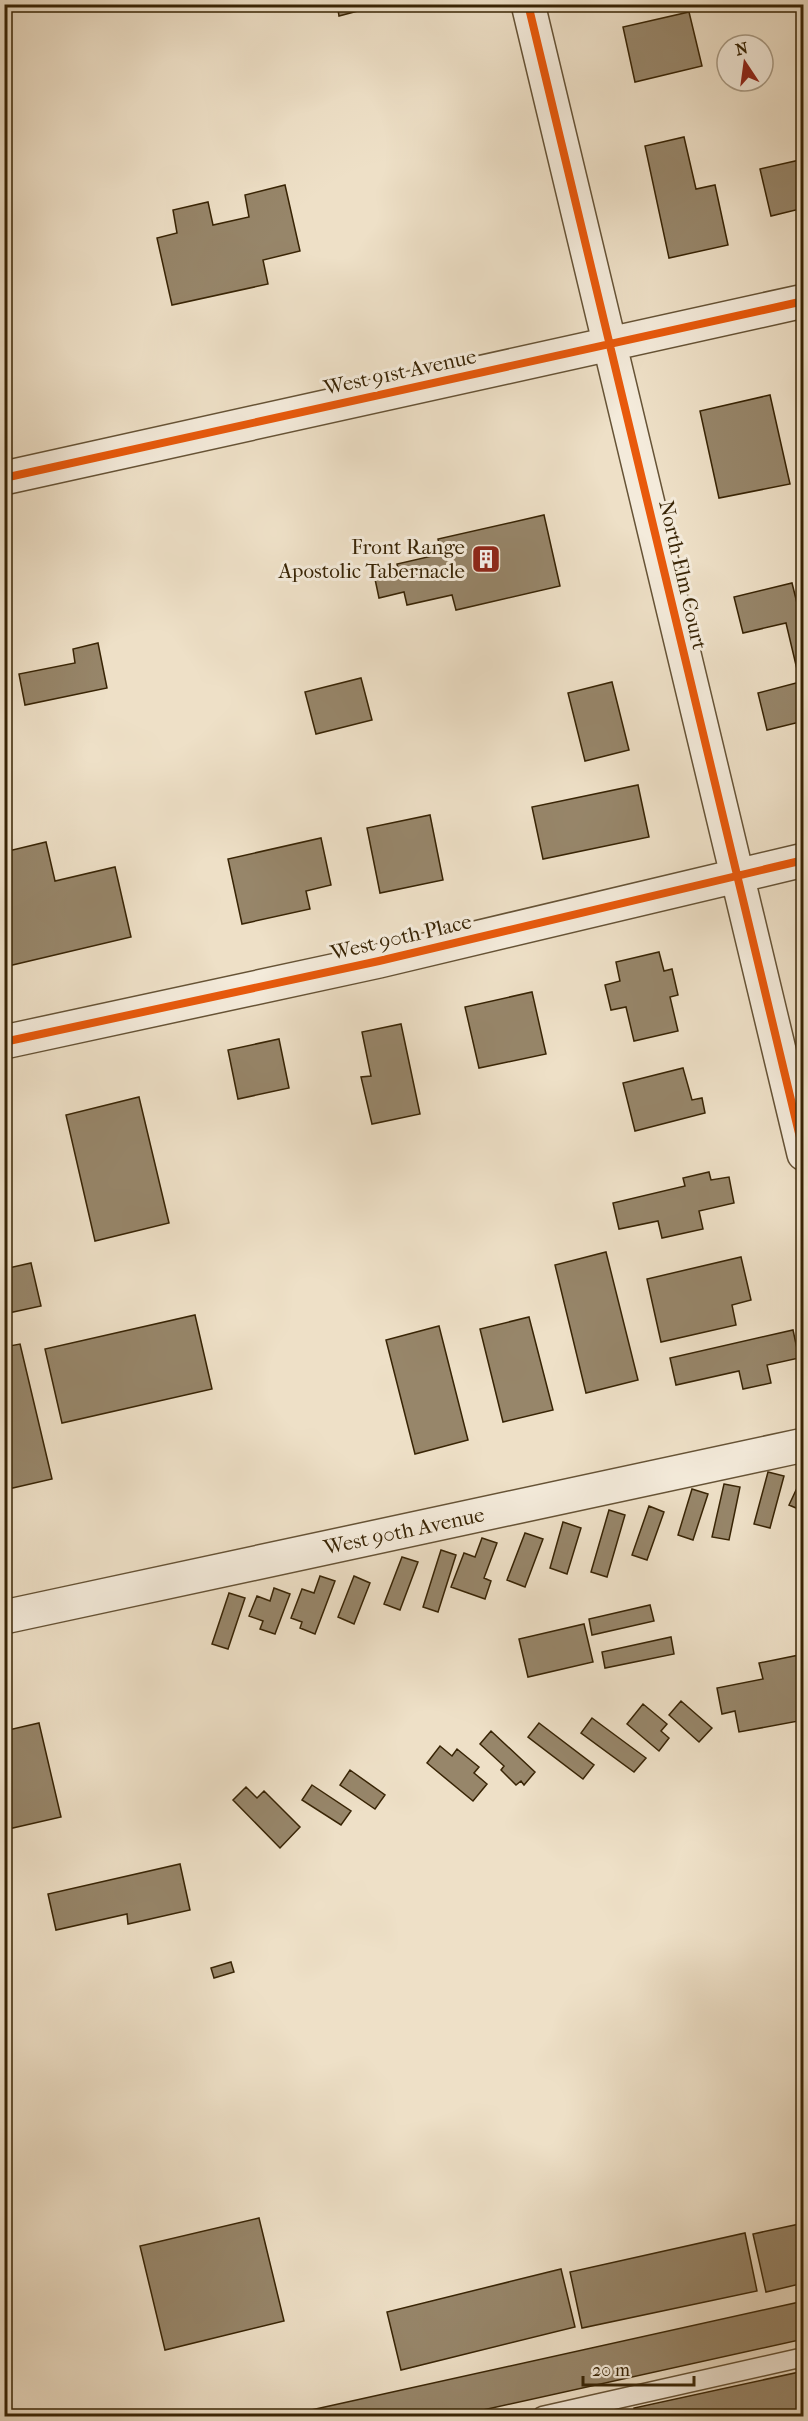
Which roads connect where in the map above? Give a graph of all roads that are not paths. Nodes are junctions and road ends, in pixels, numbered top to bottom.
1 (528, 4) edge
2 (804, 301) edge
3 (610, 344) junction
4 (4, 478) edge
5 (804, 860) edge
6 (737, 876) junction
7 (4, 1042) edge
8 (804, 1154) edge
9 (804, 1445) edge
10 (4, 1617) edge
11 (804, 2357) edge
12 (542, 2416) edge

1 - 3 street, North Elm Court
2 - 3 street, West 91st Avenue
3 - 4 street, West 91st Avenue
3 - 6 street, North Elm Court
5 - 6 street, West 90th Place
6 - 7 street, West 90th Place
6 - 8 street, North Elm Court
9 - 10 street, West 90th Avenue
11 - 12 lane

